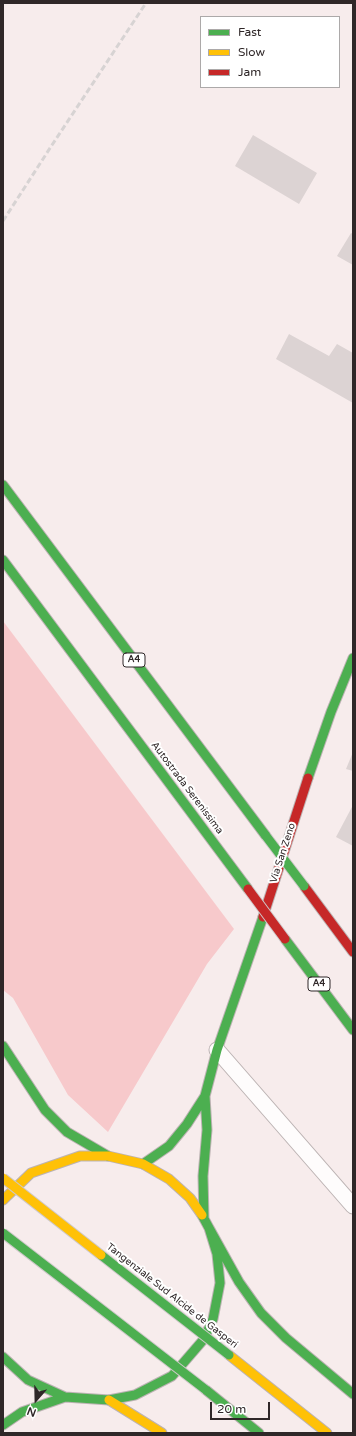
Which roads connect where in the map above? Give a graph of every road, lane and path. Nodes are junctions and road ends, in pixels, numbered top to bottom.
1 (3, 485) edge
2 (3, 560) edge
3 (353, 658) edge
4 (353, 952) edge
5 (353, 1030) edge
6 (3, 1046) edge
7 (217, 1050) junction
8 (205, 1096) junction
9 (108, 1156) junction
10 (143, 1164) junction
11 (3, 1178) edge
12 (3, 1200) edge
13 (353, 1206) edge
14 (204, 1219) junction
15 (209, 1228) junction
16 (3, 1232) edge
17 (3, 1358) edge
18 (353, 1394) edge
19 (65, 1397) junction
20 (109, 1400) junction
21 (3, 1425) edge
22 (162, 1433) edge
23 (259, 1433) edge
24 (327, 1433) edge

1 - 4 main road, A4, bridge
2 - 5 main road, Autostrada Serenissima / A4, bridge
3 - 7 main road, Via San Zeno
6 - 9 main road
7 - 8 main road, Via San Zeno
7 - 13 street
8 - 10 main road, Via San Zeno
8 - 14 main road, Via San Zeno
9 - 10 main road, Via San Zeno
9 - 12 main road, Via San Zeno
10 - 14 main road, Via San Zeno
11 - 24 main road, Tangenziale Sud Alcide de Gasperi, bridge
14 - 15 main road, Via San Zeno
15 - 18 main road
15 - 20 main road, Via San Zeno
16 - 23 main road, bridge
17 - 19 main road, Via San Zeno
19 - 20 main road, Via San Zeno
19 - 21 main road, Via San Zeno
20 - 22 main road

